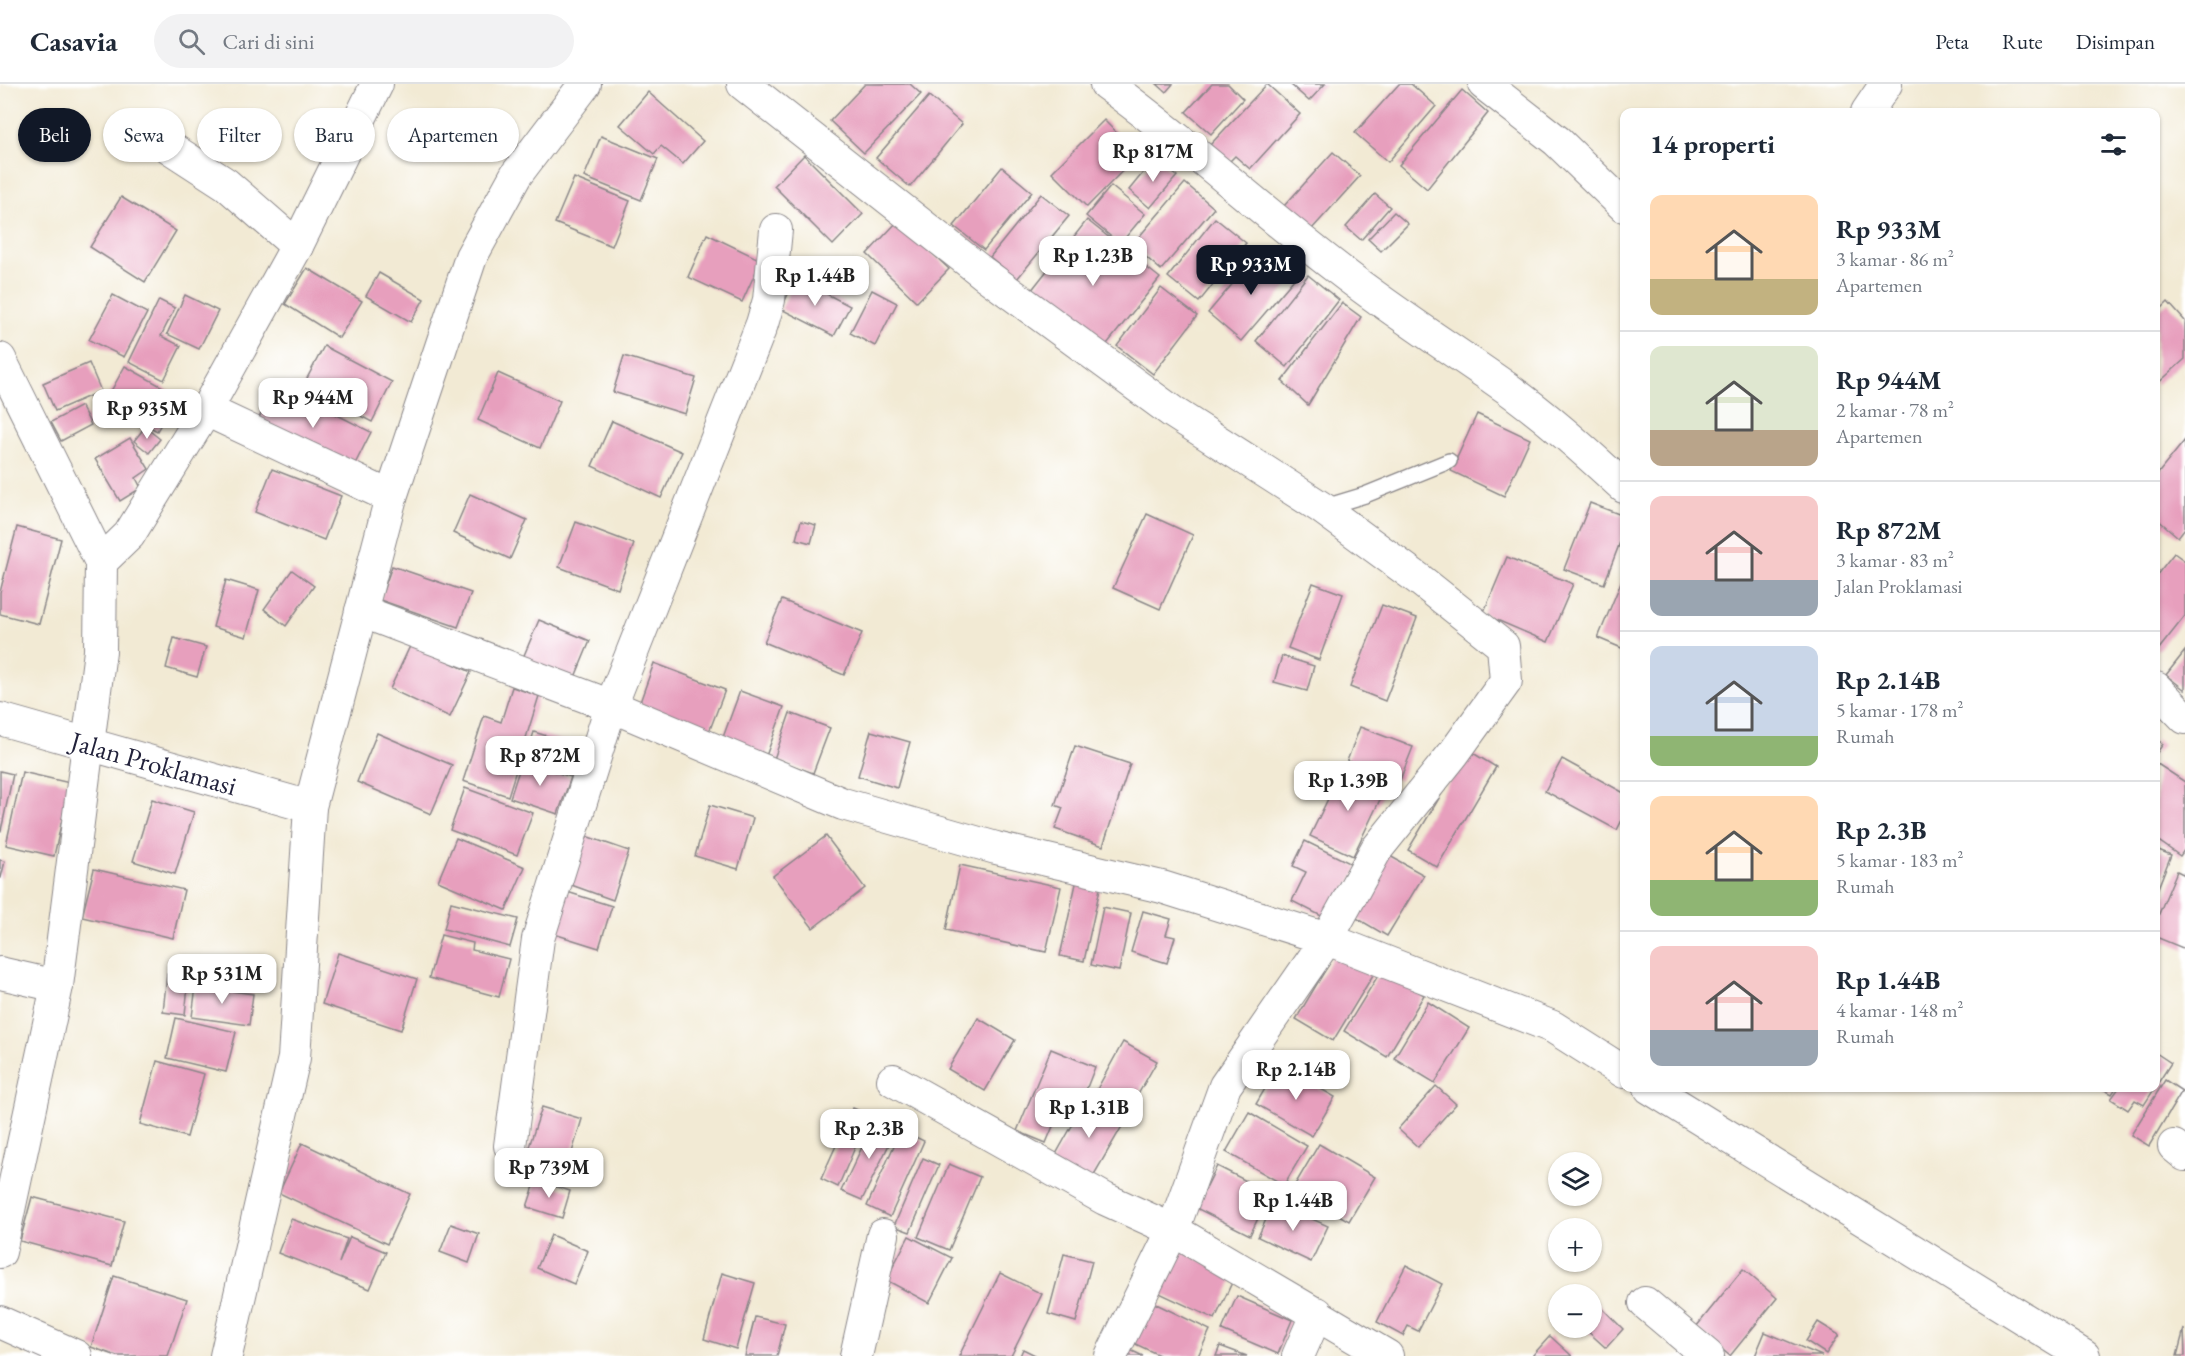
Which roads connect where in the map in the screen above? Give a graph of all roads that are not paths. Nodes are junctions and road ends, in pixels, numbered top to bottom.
1 (376, 84) edge
2 (585, 84) edge
3 (743, 84) edge
4 (1106, 84) edge
5 (1484, 84) edge
6 (1886, 84) edge
7 (1870, 108) edge
8 (185, 157) edge
9 (1620, 202) edge
10 (776, 230) dead end
11 (297, 246) junction
12 (0, 359) edge
13 (7, 392) edge
14 (206, 410) junction
15 (1449, 461) dead end
16 (1620, 483) edge
17 (390, 497) junction
18 (1322, 508) junction
19 (101, 562) junction
20 (361, 611) junction
21 (2160, 692) edge
22 (611, 706) junction
23 (2185, 718) edge
24 (0, 719) edge
25 (88, 745) junction
26 (310, 807) junction
27 (1326, 939) junction
28 (0, 973) edge
29 (57, 986) junction
30 (1620, 1069) edge
31 (893, 1080) dead end
32 (1656, 1092) edge
33 (510, 1146) dead end
34 (1173, 1230) junction
35 (883, 1235) dead end
36 (0, 1252) edge
37 (1646, 1303) dead end
38 (1317, 1313) junction
39 (0, 1322) edge
40 (76, 1356) edge
41 (226, 1356) edge
42 (856, 1356) edge
43 (1111, 1356) edge
44 (1298, 1356) edge
45 (1387, 1356) edge
46 (1708, 1356) edge
47 (2084, 1356) edge

1 - 11 street
2 - 17 street
3 - 18 street
4 - 16 street
5 - 9 street
6 - 7 street
8 - 11 street
10 - 22 street
11 - 14 street
12 - 13 street
13 - 19 street
14 - 17 street
14 - 19 street
15 - 18 lane
17 - 20 street
18 - 27 street
19 - 25 street
20 - 22 street
20 - 26 street
21 - 23 street
22 - 27 street
22 - 33 street
24 - 25 street, Jalan Proklamasi
25 - 26 street, Jalan Proklamasi
25 - 29 street
26 - 41 street
27 - 30 street
27 - 34 street
28 - 29 street
29 - 36 street
31 - 34 street
32 - 47 street
34 - 38 street
34 - 43 street
35 - 42 street
37 - 46 street
38 - 44 street
38 - 45 street
39 - 40 street

